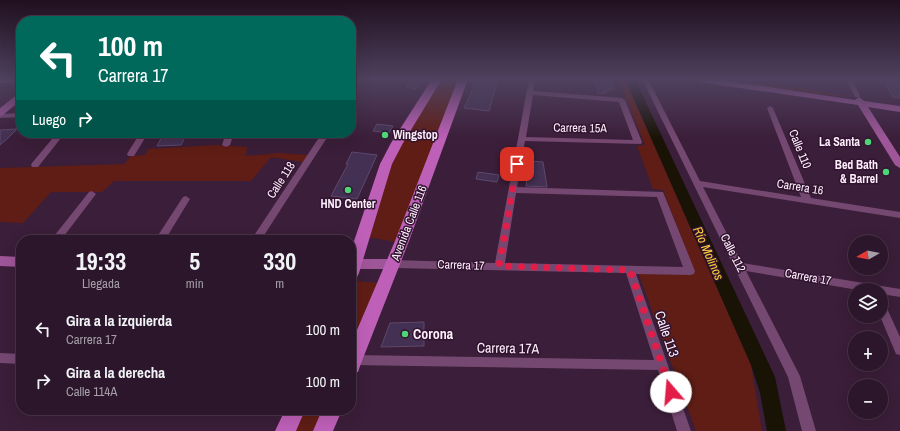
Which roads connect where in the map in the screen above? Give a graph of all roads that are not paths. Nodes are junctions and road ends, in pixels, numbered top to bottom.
1 (425, 99) edge
2 (455, 99) edge
3 (529, 99) edge
4 (610, 99) edge
5 (655, 99) edge
6 (852, 99) edge
7 (854, 99) edge
8 (16, 100) edge
9 (859, 100) junction
10 (900, 102) edge
11 (770, 108) dead end
12 (900, 109) edge
13 (0, 113) edge
14 (16, 115) edge
15 (0, 116) edge
16 (57, 138) edge
17 (141, 138) edge
18 (228, 138) edge
19 (323, 138) edge
20 (521, 138) junction
21 (226, 145) dead end
22 (132, 154) dead end
23 (35, 165) dead end
24 (900, 165) edge
25 (696, 183) junction
26 (512, 190) junction
27 (92, 194) dead end
28 (186, 199) dead end
29 (807, 200) junction
30 (900, 215) edge
31 (60, 235) edge
32 (163, 235) edge
33 (259, 235) edge
34 (356, 255) edge
35 (0, 261) edge
36 (16, 262) edge
37 (393, 264) junction
38 (499, 266) junction
39 (740, 266) junction
40 (356, 267) edge
41 (630, 270) junction
42 (848, 285) edge
43 (888, 291) edge
44 (900, 293) edge
45 (888, 323) edge
46 (900, 350) edge
47 (356, 353) edge
48 (0, 358) edge
49 (16, 359) edge
50 (356, 363) edge
51 (662, 366) junction
52 (293, 415) edge
53 (330, 415) edge
54 (285, 431) edge
55 (323, 431) edge
56 (684, 431) edge
57 (809, 431) edge

1 - 34 main road
2 - 37 main road, Avenida Calle 116
3 - 20 street
4 - 20 street, Carrera 15A
5 - 25 street, Calle 112
6 - 9 main road
7 - 9 main road
8 - 13 main road
9 - 10 main road
9 - 12 main road
9 - 24 main road
11 - 29 street, Calle 110
14 - 15 street
16 - 23 street
17 - 22 street
18 - 21 street
19 - 33 street, Calle 118
20 - 26 street
25 - 29 street, Carrera 16
25 - 39 street, Calle 112
26 - 38 street
26 - 41 street, Carrera 17
27 - 31 street
28 - 32 street
29 - 30 street, Carrera 16
35 - 36 main road
37 - 38 street, Carrera 17
37 - 40 main road, Carrera 17
37 - 47 main road, Avenida Calle 116
38 - 41 street, Carrera 17
39 - 42 street, Carrera 17
39 - 57 street, Calle 112
41 - 51 street, Calle 113
43 - 44 street, Carrera 17
45 - 46 street
48 - 49 street
50 - 51 street, Carrera 17A
51 - 56 street, Calle 113
52 - 54 main road
53 - 55 main road

